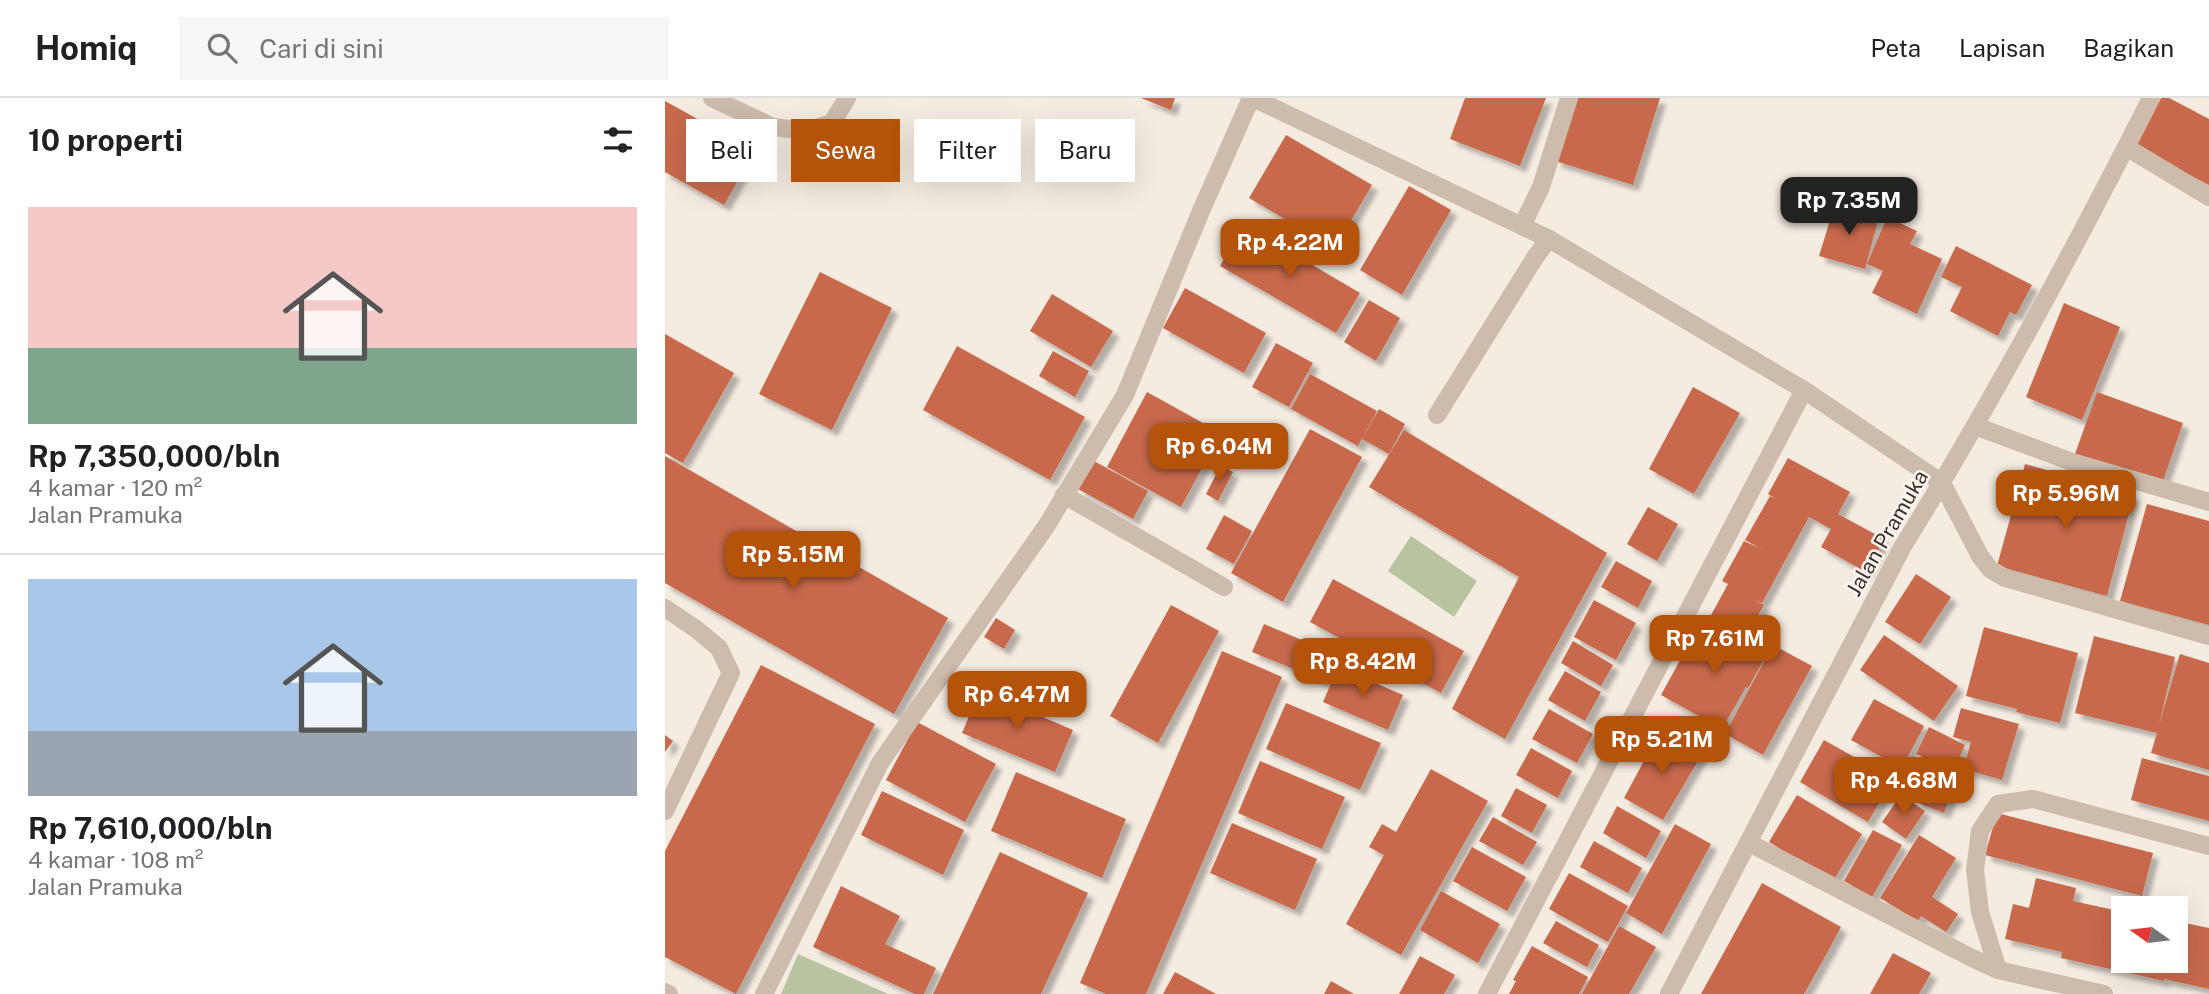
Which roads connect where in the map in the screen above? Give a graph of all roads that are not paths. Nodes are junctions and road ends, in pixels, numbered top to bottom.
1 (712, 98) edge
2 (847, 98) edge
3 (1252, 98) edge
4 (1569, 98) edge
5 (2151, 98) edge
6 (2126, 147) junction
7 (2209, 197) edge
8 (1522, 226) junction
9 (1549, 239) junction
10 (1804, 390) junction
11 (1437, 415) dead end
12 (1975, 426) junction
13 (1942, 483) junction
14 (1065, 495) junction
15 (2209, 502) edge
16 (1224, 587) dead end
17 (665, 608) edge
18 (2209, 636) edge
19 (665, 811) edge
20 (1749, 843) junction
21 (2209, 846) edge
22 (1998, 970) junction
23 (764, 994) edge
24 (1487, 994) edge
25 (1669, 994) edge
26 (2104, 994) edge

1 - 2 street
3 - 8 street
3 - 14 street
4 - 8 street
5 - 6 street, Jalan Pramuka
6 - 7 street
6 - 12 street, Jalan Pramuka
8 - 9 street
9 - 10 street
9 - 11 street
10 - 13 street
10 - 24 street
12 - 13 street, Jalan Pramuka
12 - 15 street
13 - 18 street
13 - 20 street, Jalan Pramuka
14 - 16 street
14 - 23 street
17 - 19 street
20 - 22 street
20 - 25 street, Jalan Pramuka
21 - 22 street
22 - 26 street

